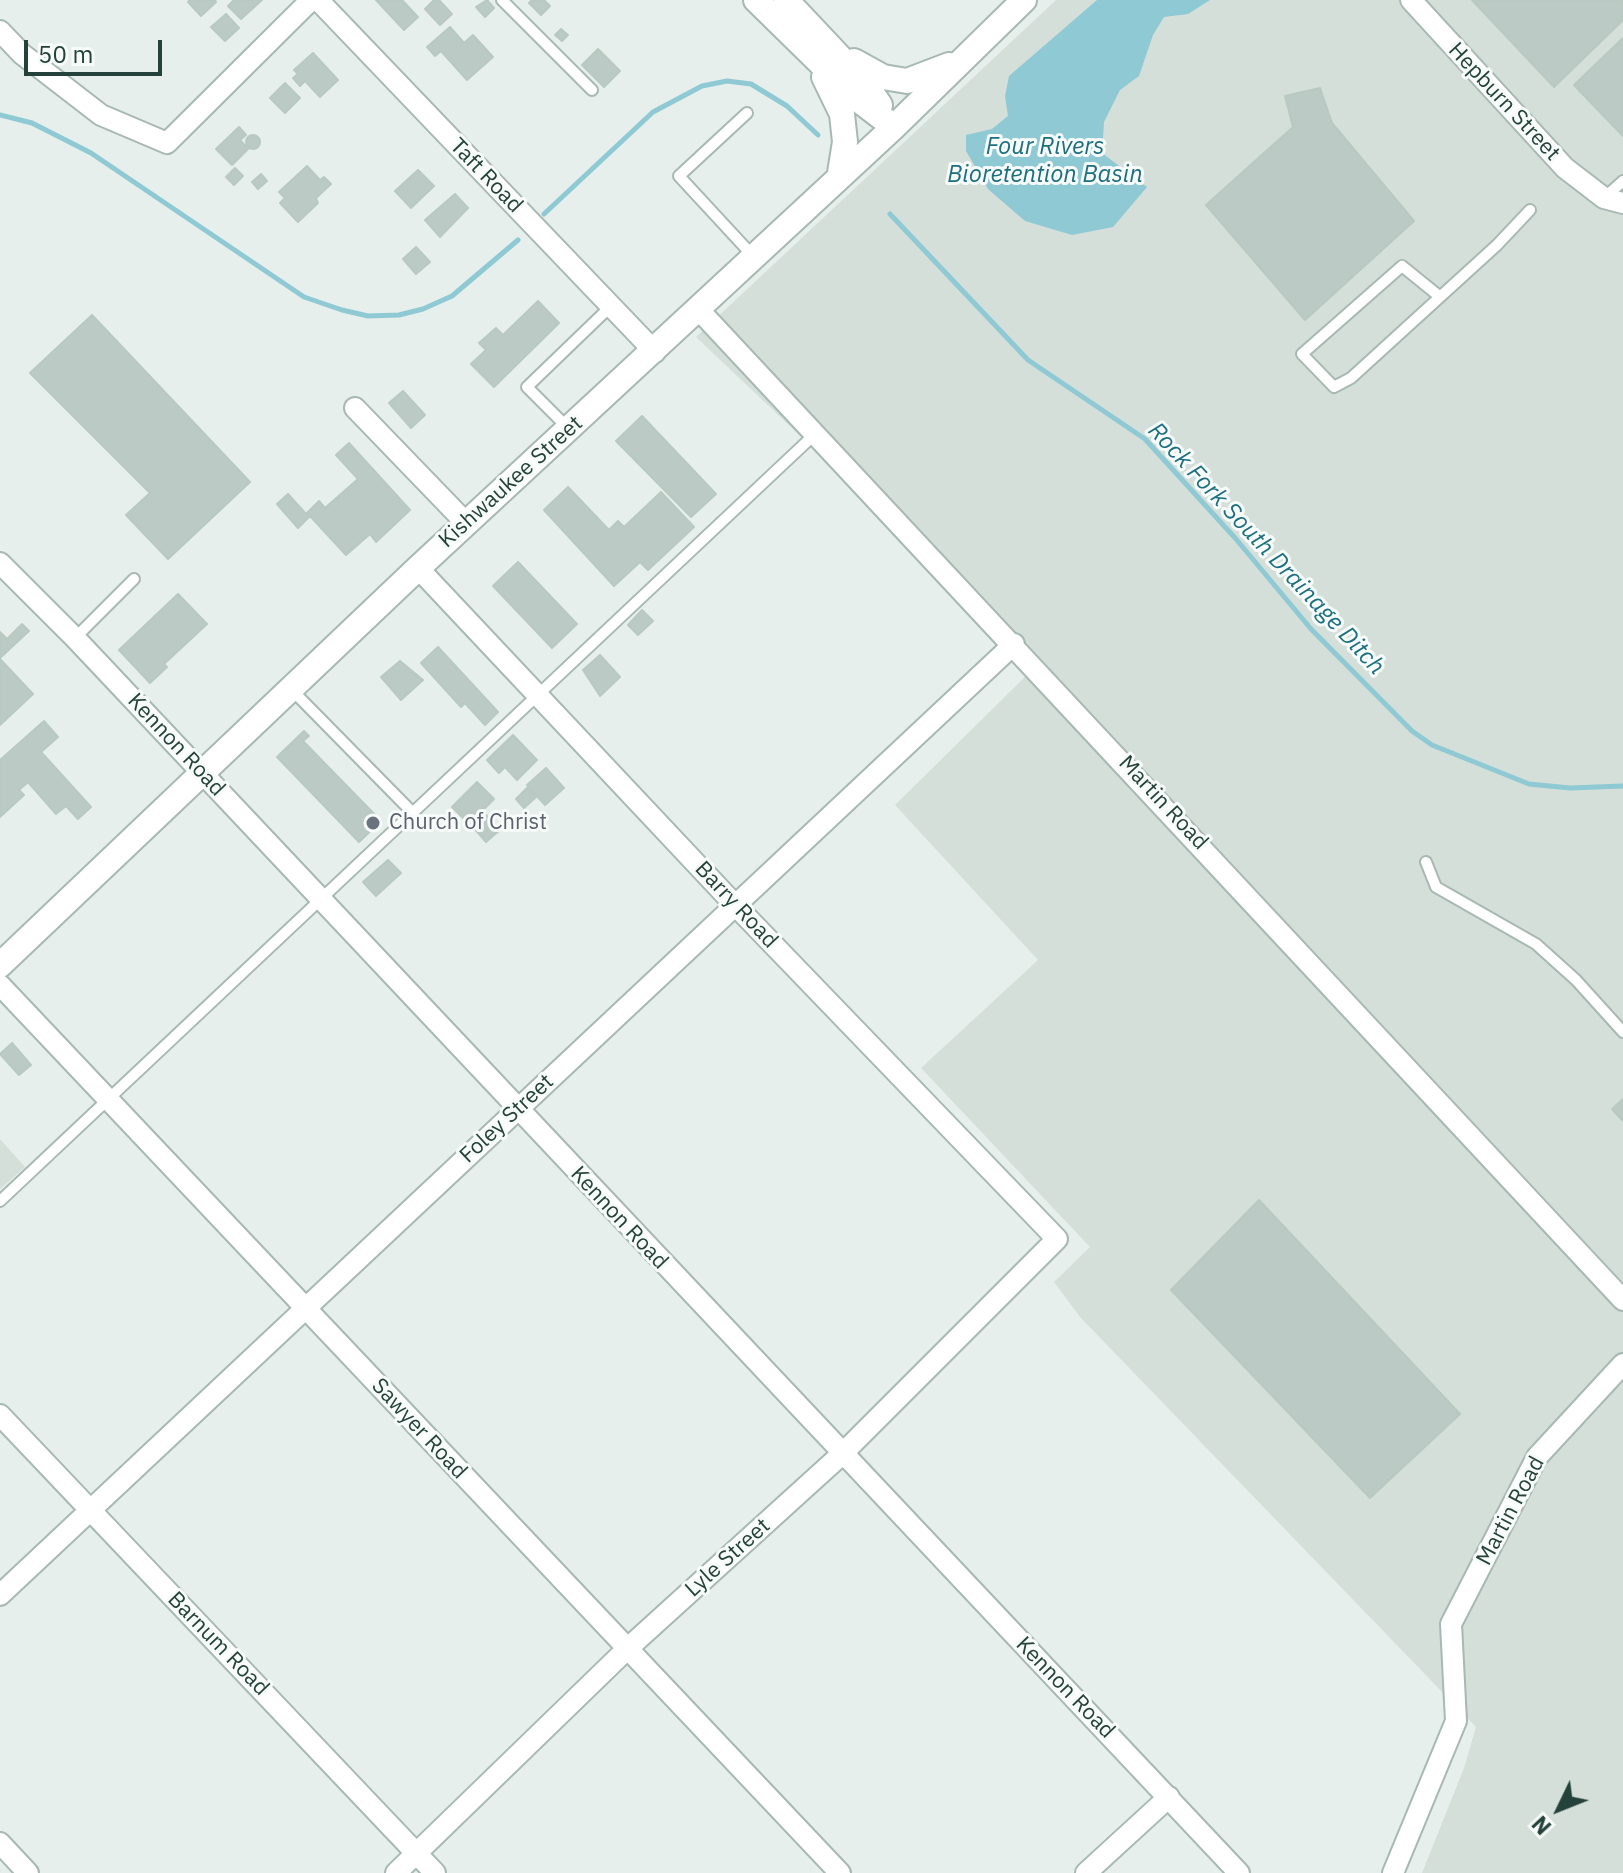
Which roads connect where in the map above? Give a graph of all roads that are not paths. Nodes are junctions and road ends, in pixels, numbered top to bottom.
1 (311, 0) edge
2 (318, 0) edge
3 (502, 0) edge
4 (756, 0) edge
5 (786, 0) edge
6 (1024, 0) edge
7 (1411, 0) edge
8 (0, 31) edge
9 (826, 43) junction
10 (800, 47) junction
11 (966, 57) junction
12 (592, 90) dead end
13 (747, 113) dead end
14 (894, 127) junction
15 (840, 173) junction
16 (1623, 181) edge
17 (1614, 200) edge
18 (1530, 210) dead end
19 (755, 257) junction
20 (1439, 296) junction
21 (611, 306) junction
22 (699, 310) junction
23 (655, 352) junction
24 (355, 408) dead end
25 (569, 429) junction
26 (814, 435) junction
27 (466, 523) junction
28 (0, 563) edge
29 (418, 568) junction
30 (134, 579) dead end
31 (75, 638) junction
32 (1014, 644) junction
33 (291, 689) junction
34 (537, 692) junction
35 (203, 773) junction
36 (412, 812) junction
37 (1426, 862) dead end
38 (321, 901) junction
39 (735, 905) junction
40 (0, 965) edge
41 (0, 985) edge
42 (1623, 1032) edge
43 (108, 1099) junction
44 (517, 1110) junction
45 (0, 1201) edge
46 (1057, 1239) joint
47 (1623, 1300) edge
48 (304, 1308) junction
49 (1623, 1364) edge
50 (0, 1415) edge
51 (842, 1454) junction
52 (90, 1510) junction
53 (0, 1595) edge
54 (627, 1649) junction
55 (1169, 1797) junction
56 (0, 1843) edge
57 (416, 1853) junction
58 (28, 1873) edge
59 (396, 1873) edge
60 (435, 1873) edge
61 (840, 1873) edge
62 (1086, 1873) edge
63 (1239, 1873) edge
64 (1393, 1873) edge

1 - 8 street
2 - 21 street, Taft Road
3 - 12 lane
4 - 10 street
5 - 9 street
6 - 11 street, Kishwaukee Street
7 - 17 street, Hepburn Street
9 - 11 street
9 - 14 street
10 - 14 street
10 - 15 street
11 - 14 street, Kishwaukee Street
13 - 19 lane
14 - 15 street, Kishwaukee Street
15 - 19 street, Kishwaukee Street
16 - 17 lane
18 - 20 lane
19 - 22 street, Kishwaukee Street
20 - 20 lane
21 - 23 street, Taft Road
21 - 25 lane
22 - 23 street, Kishwaukee Street
22 - 26 street, Martin Road
23 - 25 street, Kishwaukee Street
24 - 27 street
25 - 27 street, Kishwaukee Street
26 - 32 street, Martin Road
26 - 34 lane
27 - 29 street, Kishwaukee Street
28 - 31 street, Kennon Road
29 - 33 street, Kishwaukee Street
29 - 34 street, Barry Road
30 - 31 lane
31 - 35 street, Kennon Road
32 - 39 street, Foley Street
32 - 47 street, Martin Road
33 - 35 street, Kishwaukee Street
33 - 36 lane
34 - 36 lane
34 - 39 street, Barry Road
35 - 38 street, Kennon Road
35 - 40 street, Kishwaukee Street
36 - 38 lane
37 - 42 lane
38 - 43 lane
38 - 44 street, Kennon Road
39 - 44 street, Foley Street
39 - 46 street, Barry Road
41 - 43 street, Sawyer Road
43 - 45 lane
43 - 48 street, Sawyer Road
44 - 48 street, Foley Street
44 - 51 street, Kennon Road
46 - 51 street, Lyle Street
48 - 52 street, Foley Street
48 - 54 street, Sawyer Road
49 - 64 street, Martin Road
50 - 52 street, Barnum Road
51 - 54 street, Lyle Street
51 - 55 street, Kennon Road
52 - 53 street, Foley Street
52 - 57 street, Barnum Road
54 - 57 street, Lyle Street
54 - 61 street, Sawyer Road
55 - 62 street
55 - 63 street, Kennon Road
56 - 58 street
57 - 59 street, Lyle Street
57 - 60 street, Barnum Road

